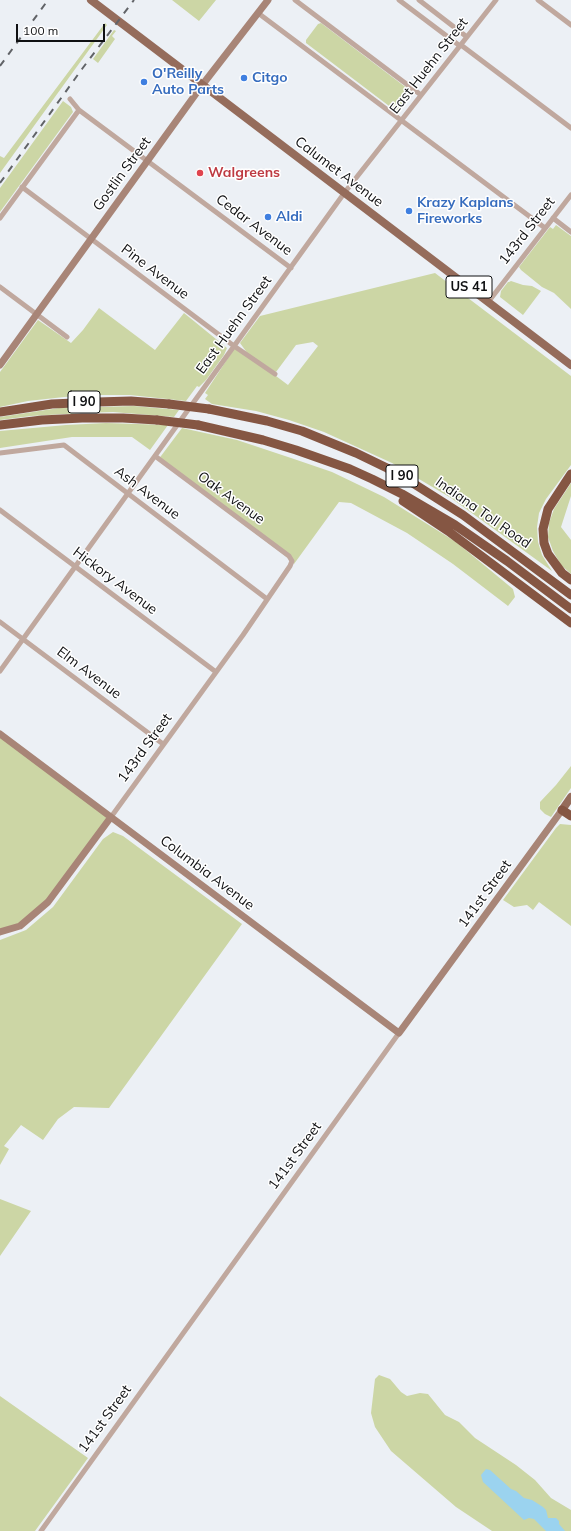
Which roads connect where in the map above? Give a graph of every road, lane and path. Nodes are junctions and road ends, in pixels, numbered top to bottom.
1 (91, 0) edge
2 (268, 0) edge
3 (295, 0) edge
4 (399, 0) edge
5 (419, 0) edge
6 (496, 0) edge
7 (538, 0) edge
8 (258, 13) junction
9 (571, 25) edge
10 (467, 37) junction
11 (460, 45) junction
12 (203, 84) junction
13 (421, 95) junction
14 (70, 99) dead end
15 (79, 110) junction
16 (402, 120) junction
17 (571, 128) edge
18 (147, 161) junction
19 (22, 187) junction
20 (345, 192) junction
21 (571, 195) edge
22 (0, 218) edge
23 (553, 218) junction
24 (545, 228) junction
25 (571, 232) edge
26 (91, 239) junction
27 (291, 268) junction
28 (0, 287) edge
29 (489, 301) junction
30 (37, 314) junction
31 (68, 337) dead end
32 (234, 346) junction
33 (571, 365) edge
34 (0, 366) edge
35 (275, 374) dead end
36 (0, 412) edge
37 (0, 425) edge
38 (0, 453) edge
39 (155, 456) junction
40 (571, 474) edge
41 (372, 479) junction
42 (128, 494) junction
43 (0, 510) edge
44 (292, 561) joint
45 (75, 566) junction
46 (571, 580) edge
47 (571, 595) edge
48 (267, 599) junction
49 (571, 609) edge
50 (0, 622) edge
51 (571, 623) edge
52 (23, 639) junction
53 (0, 671) edge
54 (216, 672) junction
55 (0, 734) edge
56 (163, 744) junction
57 (571, 797) edge
58 (566, 808) edge
59 (571, 816) edge
60 (111, 817) junction
61 (0, 932) edge
62 (399, 1033) junction
63 (40, 1531) edge

1 - 12 main road, Calumet Avenue / US 41
2 - 8 street, Gostlin Street
3 - 13 street
4 - 11 street
5 - 10 street
6 - 10 street, East Huehn Street
7 - 9 street
8 - 12 street, Gostlin Street
8 - 16 street
10 - 11 street, East Huehn Street
11 - 13 street, East Huehn Street
11 - 17 street
12 - 18 street, Gostlin Street
12 - 20 main road, Calumet Avenue / US 41
13 - 16 street, East Huehn Street
14 - 15 street, Cedar Avenue
15 - 18 street, Cedar Avenue
15 - 19 street
16 - 20 street, East Huehn Street
16 - 24 street
18 - 26 street, Gostlin Street
18 - 27 street, Cedar Avenue
19 - 22 street
19 - 26 street, Pine Avenue
20 - 27 street, East Huehn Street
20 - 29 main road, Calumet Avenue / US 41
21 - 23 street, 143rd Street
23 - 24 street, 143rd Street
23 - 25 street
24 - 29 street, 143rd Street
26 - 30 street, Gostlin Street
26 - 32 street, Pine Avenue
27 - 32 street, East Huehn Street
28 - 30 street
29 - 33 main road, Calumet Avenue / US 41
30 - 31 street
30 - 34 street, Gostlin Street
32 - 35 street, Pine Avenue
32 - 39 street, East Huehn Street
36 - 47 highway, Indiana Toll Road / I 90, bridge
37 - 41 highway, Indiana Toll Road / I 90, bridge
38 - 42 street, Ash Avenue
39 - 42 street, East Huehn Street
39 - 44 street, Oak Avenue
40 - 46 highway
41 - 49 highway, Indiana Toll Road / I 90
41 - 51 highway
42 - 45 street, East Huehn Street
42 - 48 street, Ash Avenue
43 - 45 street, Hickory Avenue
44 - 48 street, 143rd Street
45 - 52 street, East Huehn Street
45 - 54 street, Hickory Avenue
48 - 54 street, 143rd Street
50 - 52 street, Elm Avenue
52 - 53 street, East Huehn Street
52 - 56 street, Elm Avenue
54 - 56 street, 143rd Street
55 - 60 street, Columbia Avenue
56 - 60 street, 143rd Street
57 - 58 main road, 141st Street
58 - 59 highway
58 - 62 street, 141st Street
60 - 61 street, 143rd Street
60 - 62 street, Columbia Avenue
62 - 63 street, 141st Street

